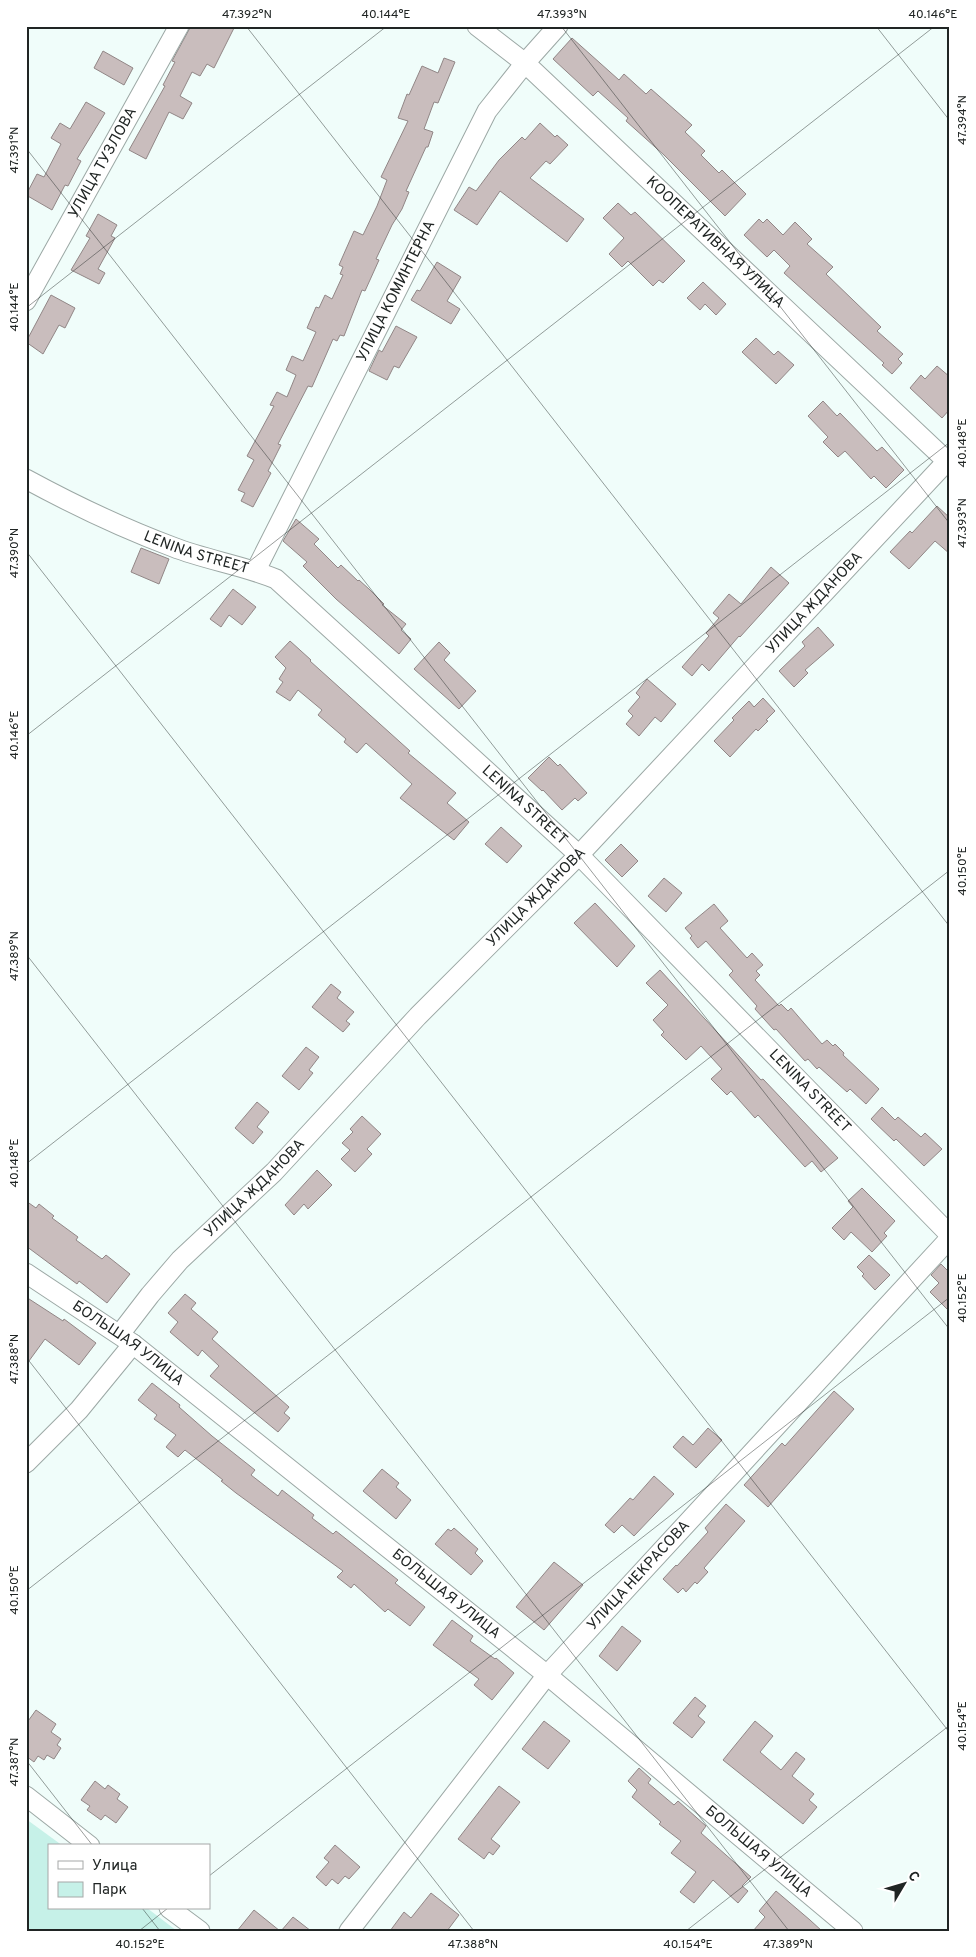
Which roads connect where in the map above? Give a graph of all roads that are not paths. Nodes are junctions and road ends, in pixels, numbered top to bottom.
1 (179, 26) edge
2 (477, 26) edge
3 (558, 26) edge
4 (526, 63) junction
5 (26, 301) edge
6 (949, 461) edge
7 (26, 480) edge
8 (256, 570) junction
9 (579, 855) junction
10 (950, 1237) edge
11 (26, 1273) edge
12 (126, 1339) junction
13 (26, 1463) edge
14 (547, 1675) junction
15 (26, 1796) edge
16 (87, 1844) edge
17 (172, 1910) edge
18 (200, 1931) edge
19 (349, 1931) edge
20 (853, 1931) edge

1 - 5 street, УЛИЦА ТУЗЛОВА
2 - 4 street, КООПЕРАТИВНАЯ УЛИЦА
3 - 4 street, УЛИЦА КОМИНТЕРНА
4 - 6 street, КООПЕРАТИВНАЯ УЛИЦА
4 - 8 street, УЛИЦА КОМИНТЕРНА
6 - 9 street, УЛИЦА ЖДАНОВА
7 - 8 street, LENINA STREET
8 - 9 street, LENINA STREET
9 - 10 street, LENINA STREET
9 - 12 street, УЛИЦА ЖДАНОВА
10 - 14 street, УЛИЦА НЕКРАСОВА
11 - 12 street, БОЛЬШАЯ УЛИЦА
12 - 13 street, УЛИЦА ЖДАНОВА
12 - 14 street, БОЛЬШАЯ УЛИЦА
14 - 19 street, УЛИЦА НЕКРАСОВА
14 - 20 street, БОЛЬШАЯ УЛИЦА
15 - 16 street
17 - 18 street

